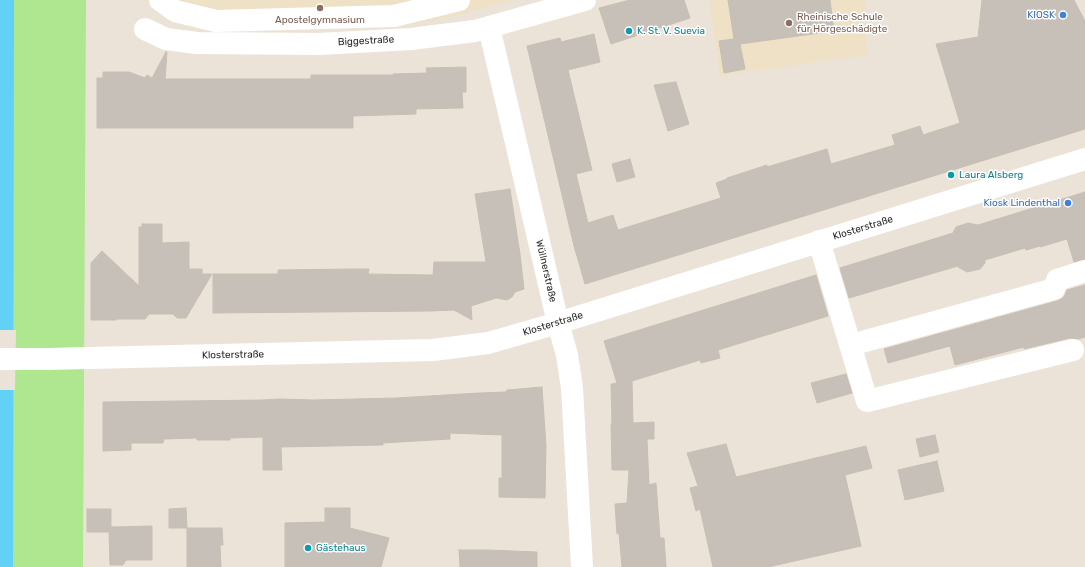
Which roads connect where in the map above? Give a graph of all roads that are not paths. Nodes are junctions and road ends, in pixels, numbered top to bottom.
1 (160, 0) edge
2 (459, 0) edge
3 (585, 0) edge
4 (489, 27) junction
5 (145, 29) dead end
6 (1085, 159) edge
7 (819, 241) junction
8 (1085, 272) edge
9 (558, 323) junction
10 (851, 346) junction
11 (1073, 350) dead end
12 (8, 359) edge
13 (582, 567) edge

1 - 2 street
3 - 4 street, Biggestraße
4 - 5 street, Biggestraße
4 - 9 street, Wüllnerstraße
6 - 7 street, Klosterstraße
7 - 9 street, Klosterstraße
7 - 10 street
8 - 10 street
9 - 12 street, Klosterstraße
9 - 13 street, Wüllnerstraße
10 - 11 street

